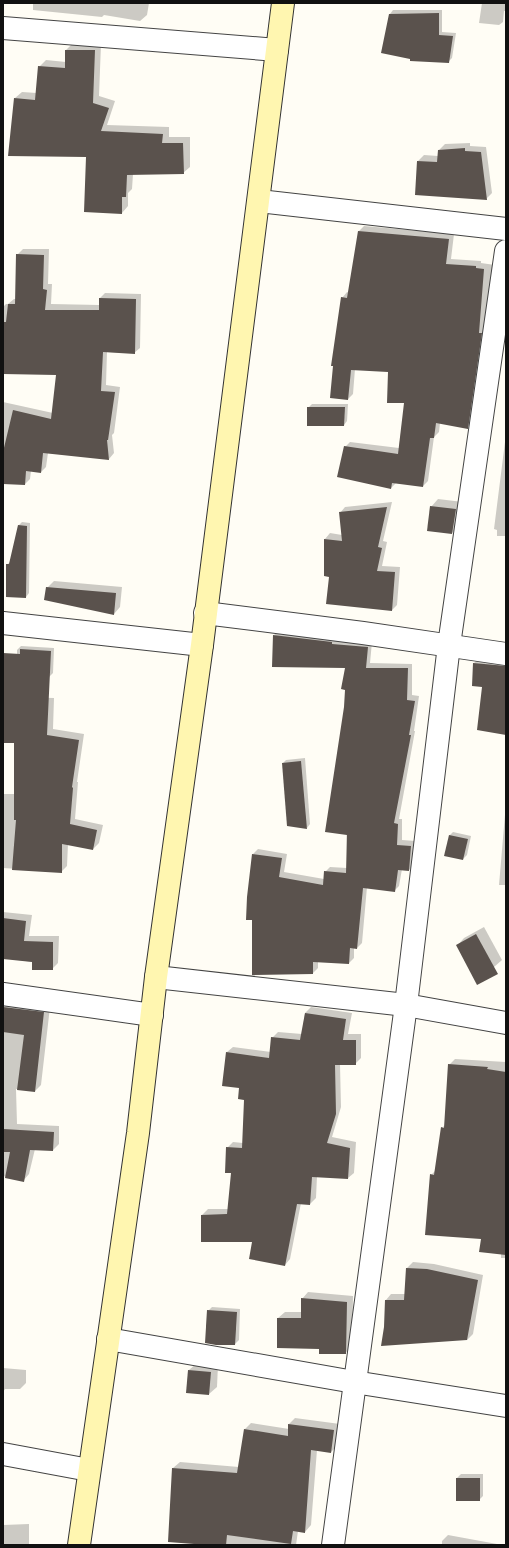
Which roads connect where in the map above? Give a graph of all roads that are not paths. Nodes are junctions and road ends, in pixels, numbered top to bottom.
1 (283, 3) edge
2 (3, 28) edge
3 (277, 50) junction
4 (259, 201) junction
5 (506, 228) edge
6 (506, 250) edge
7 (205, 613) junction
8 (3, 623) edge
9 (202, 645) junction
10 (449, 646) junction
11 (506, 654) edge
12 (156, 978) junction
13 (3, 994) edge
14 (406, 1005) junction
15 (152, 1015) junction
16 (506, 1023) edge
17 (108, 1339) junction
18 (354, 1382) junction
19 (506, 1406) edge
20 (3, 1454) edge
21 (89, 1470) junction
22 (79, 1545) edge
23 (333, 1545) edge

1 - 3 main road
2 - 3 street
3 - 4 main road
4 - 5 street
4 - 7 main road
6 - 10 street
7 - 9 main road
7 - 10 street
8 - 9 street
9 - 12 main road
10 - 11 street
10 - 14 street
12 - 14 street
12 - 15 main road
13 - 15 street
14 - 16 street
14 - 18 street
15 - 17 main road
17 - 18 street
17 - 21 main road
18 - 19 street
18 - 23 street
20 - 21 street
21 - 22 main road

